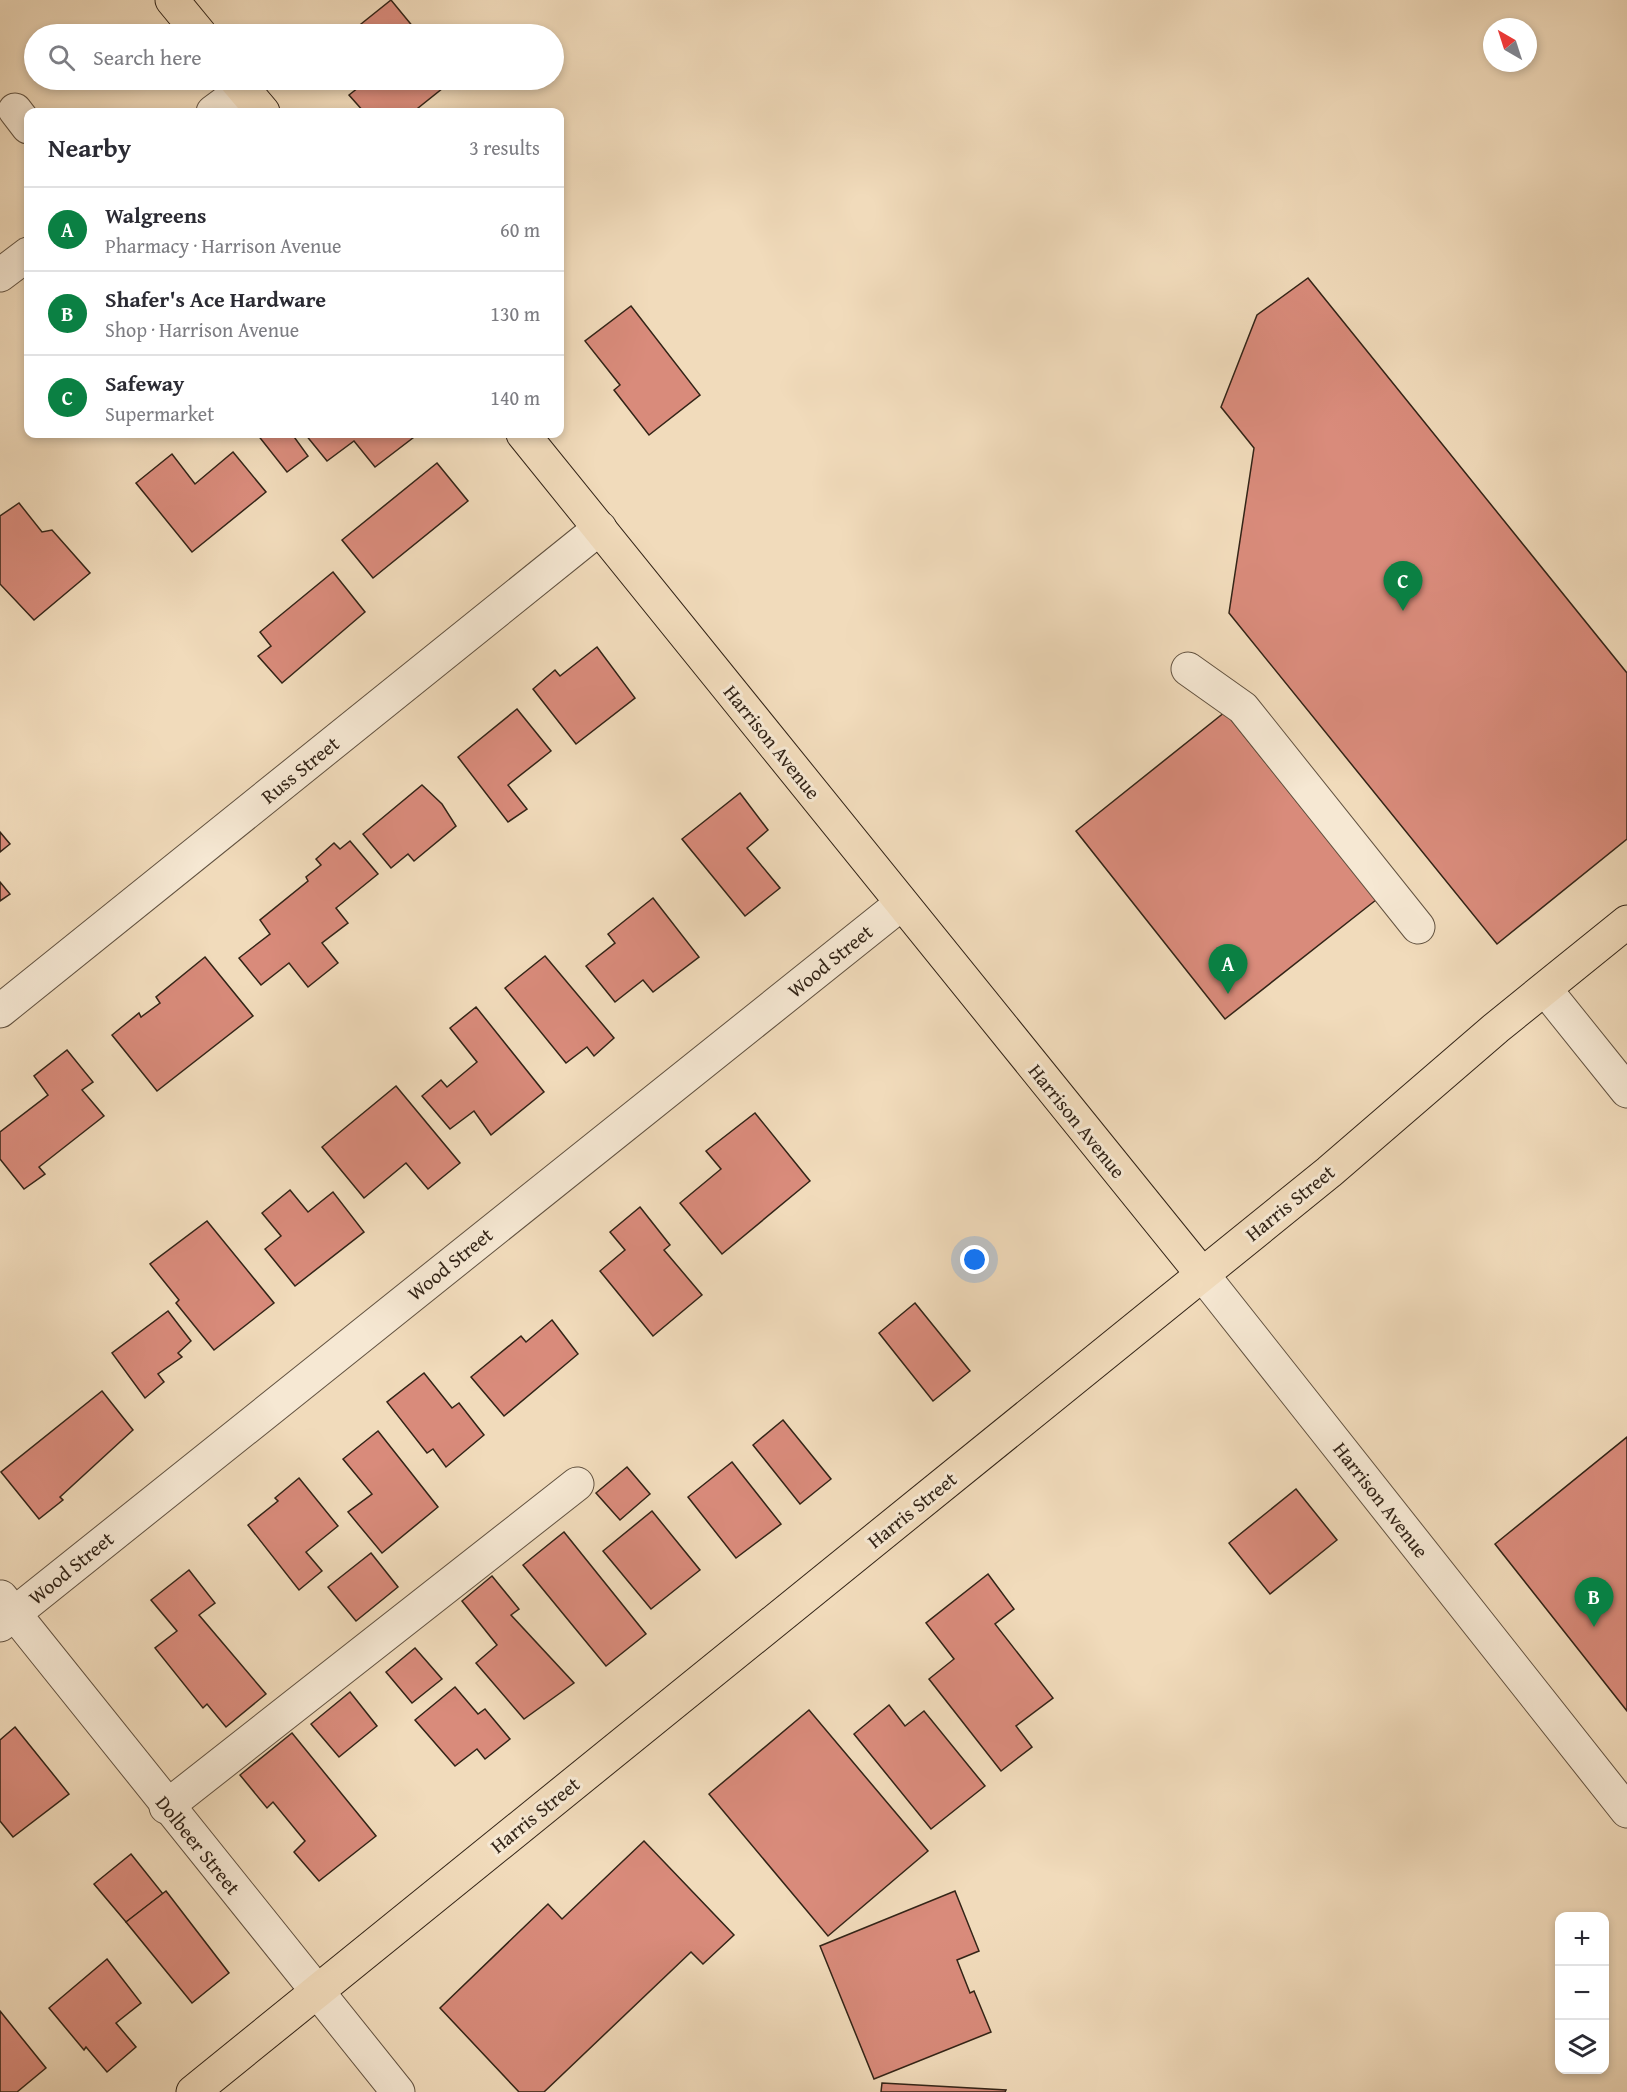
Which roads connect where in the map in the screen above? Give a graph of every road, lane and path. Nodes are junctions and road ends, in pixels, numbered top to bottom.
1 (172, 0) edge
2 (192, 24) edge
3 (248, 94) edge
4 (221, 108) edge
5 (24, 257) edge
6 (0, 275) edge
7 (526, 438) edge
8 (600, 528) junction
9 (1188, 669) dead end
10 (901, 904) junction
11 (1627, 922) edge
12 (1418, 927) dead end
13 (1545, 989) junction
14 (0, 1011) edge
15 (1627, 1091) edge
16 (1202, 1274) junction
17 (577, 1484) dead end
18 (5, 1612) edge
19 (166, 1807) junction
20 (1627, 1811) edge
21 (316, 1992) junction
22 (193, 2092) edge
23 (398, 2092) edge

1 - 2 main road
3 - 4 street
5 - 6 street
7 - 8 main road, Harrison Avenue
8 - 10 main road, Harrison Avenue
8 - 14 street, Russ Street
9 - 12 street
10 - 16 main road, Harrison Avenue
10 - 18 street, Wood Street
11 - 13 main road, Harris Street
13 - 15 street
13 - 16 main road, Harris Street
16 - 20 street, Harrison Avenue
16 - 21 main road, Harris Street
17 - 19 street
18 - 19 street, Dolbeer Street
19 - 21 street, Dolbeer Street
21 - 22 main road, Harris Street
21 - 23 street, Dolbeer Street

